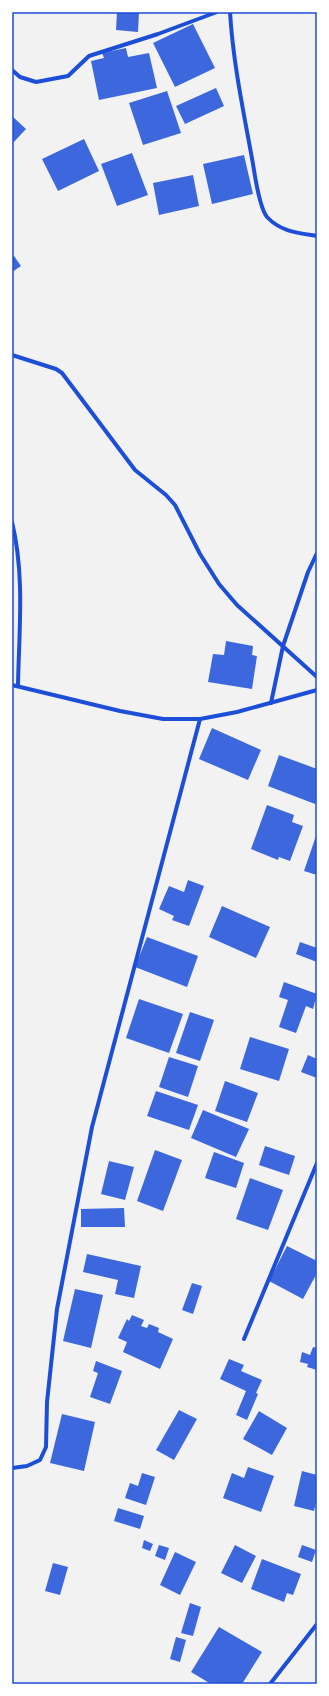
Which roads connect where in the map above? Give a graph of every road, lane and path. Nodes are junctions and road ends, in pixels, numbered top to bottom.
1 (217, 12) edge
2 (230, 12) edge
3 (12, 70) edge
4 (317, 236) edge
5 (12, 355) edge
6 (12, 522) edge
7 (317, 553) edge
8 (283, 646) junction
9 (317, 677) edge
10 (12, 685) edge
11 (18, 685) junction
12 (317, 690) edge
13 (272, 703) junction
14 (200, 719) junction
15 (317, 1163) edge
16 (244, 1339) dead end
17 (12, 1468) edge
18 (317, 1624) edge
19 (270, 1684) edge

1 - 3 street
2 - 4 street
5 - 8 street
6 - 11 street
7 - 8 street
8 - 9 street
8 - 13 street
10 - 11 street
11 - 14 street
12 - 13 street
13 - 14 street
14 - 17 street
15 - 16 street
18 - 19 street

